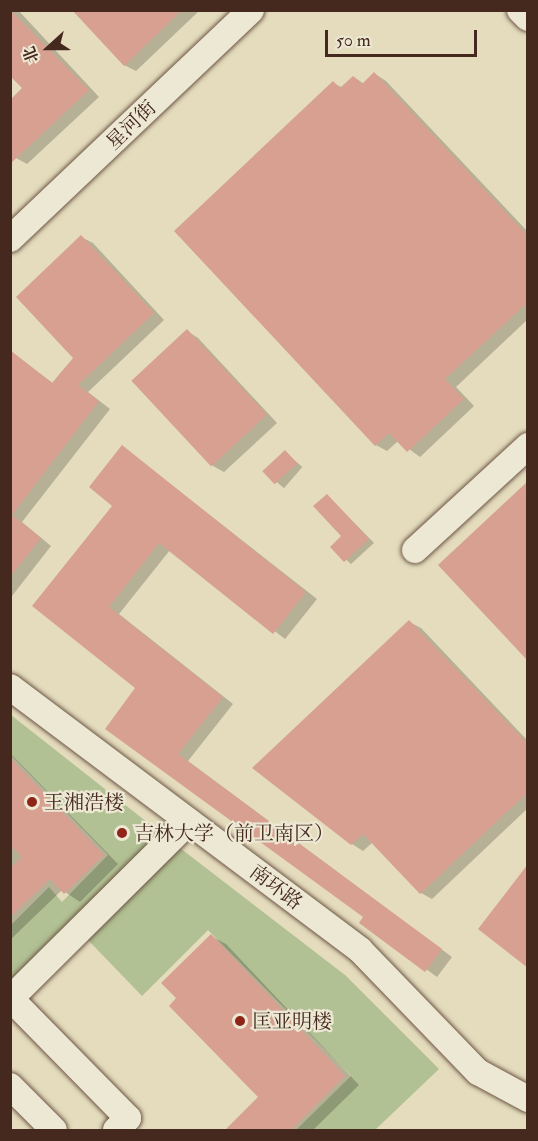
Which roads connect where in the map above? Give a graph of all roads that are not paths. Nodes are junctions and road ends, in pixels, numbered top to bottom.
1 (251, 10) edge
2 (520, 10) edge
3 (528, 18) edge
4 (10, 239) edge
5 (528, 446) edge
6 (415, 550) dead end
7 (10, 687) edge
8 (189, 821) junction
9 (11, 999) edge
10 (10, 1086) edge
11 (528, 1099) edge
12 (54, 1131) edge
13 (116, 1131) edge

1 - 4 street, 星河街
2 - 3 street
5 - 6 street
7 - 8 street, 南环路
8 - 9 street
8 - 11 street, 南环路
9 - 13 street
10 - 12 street

